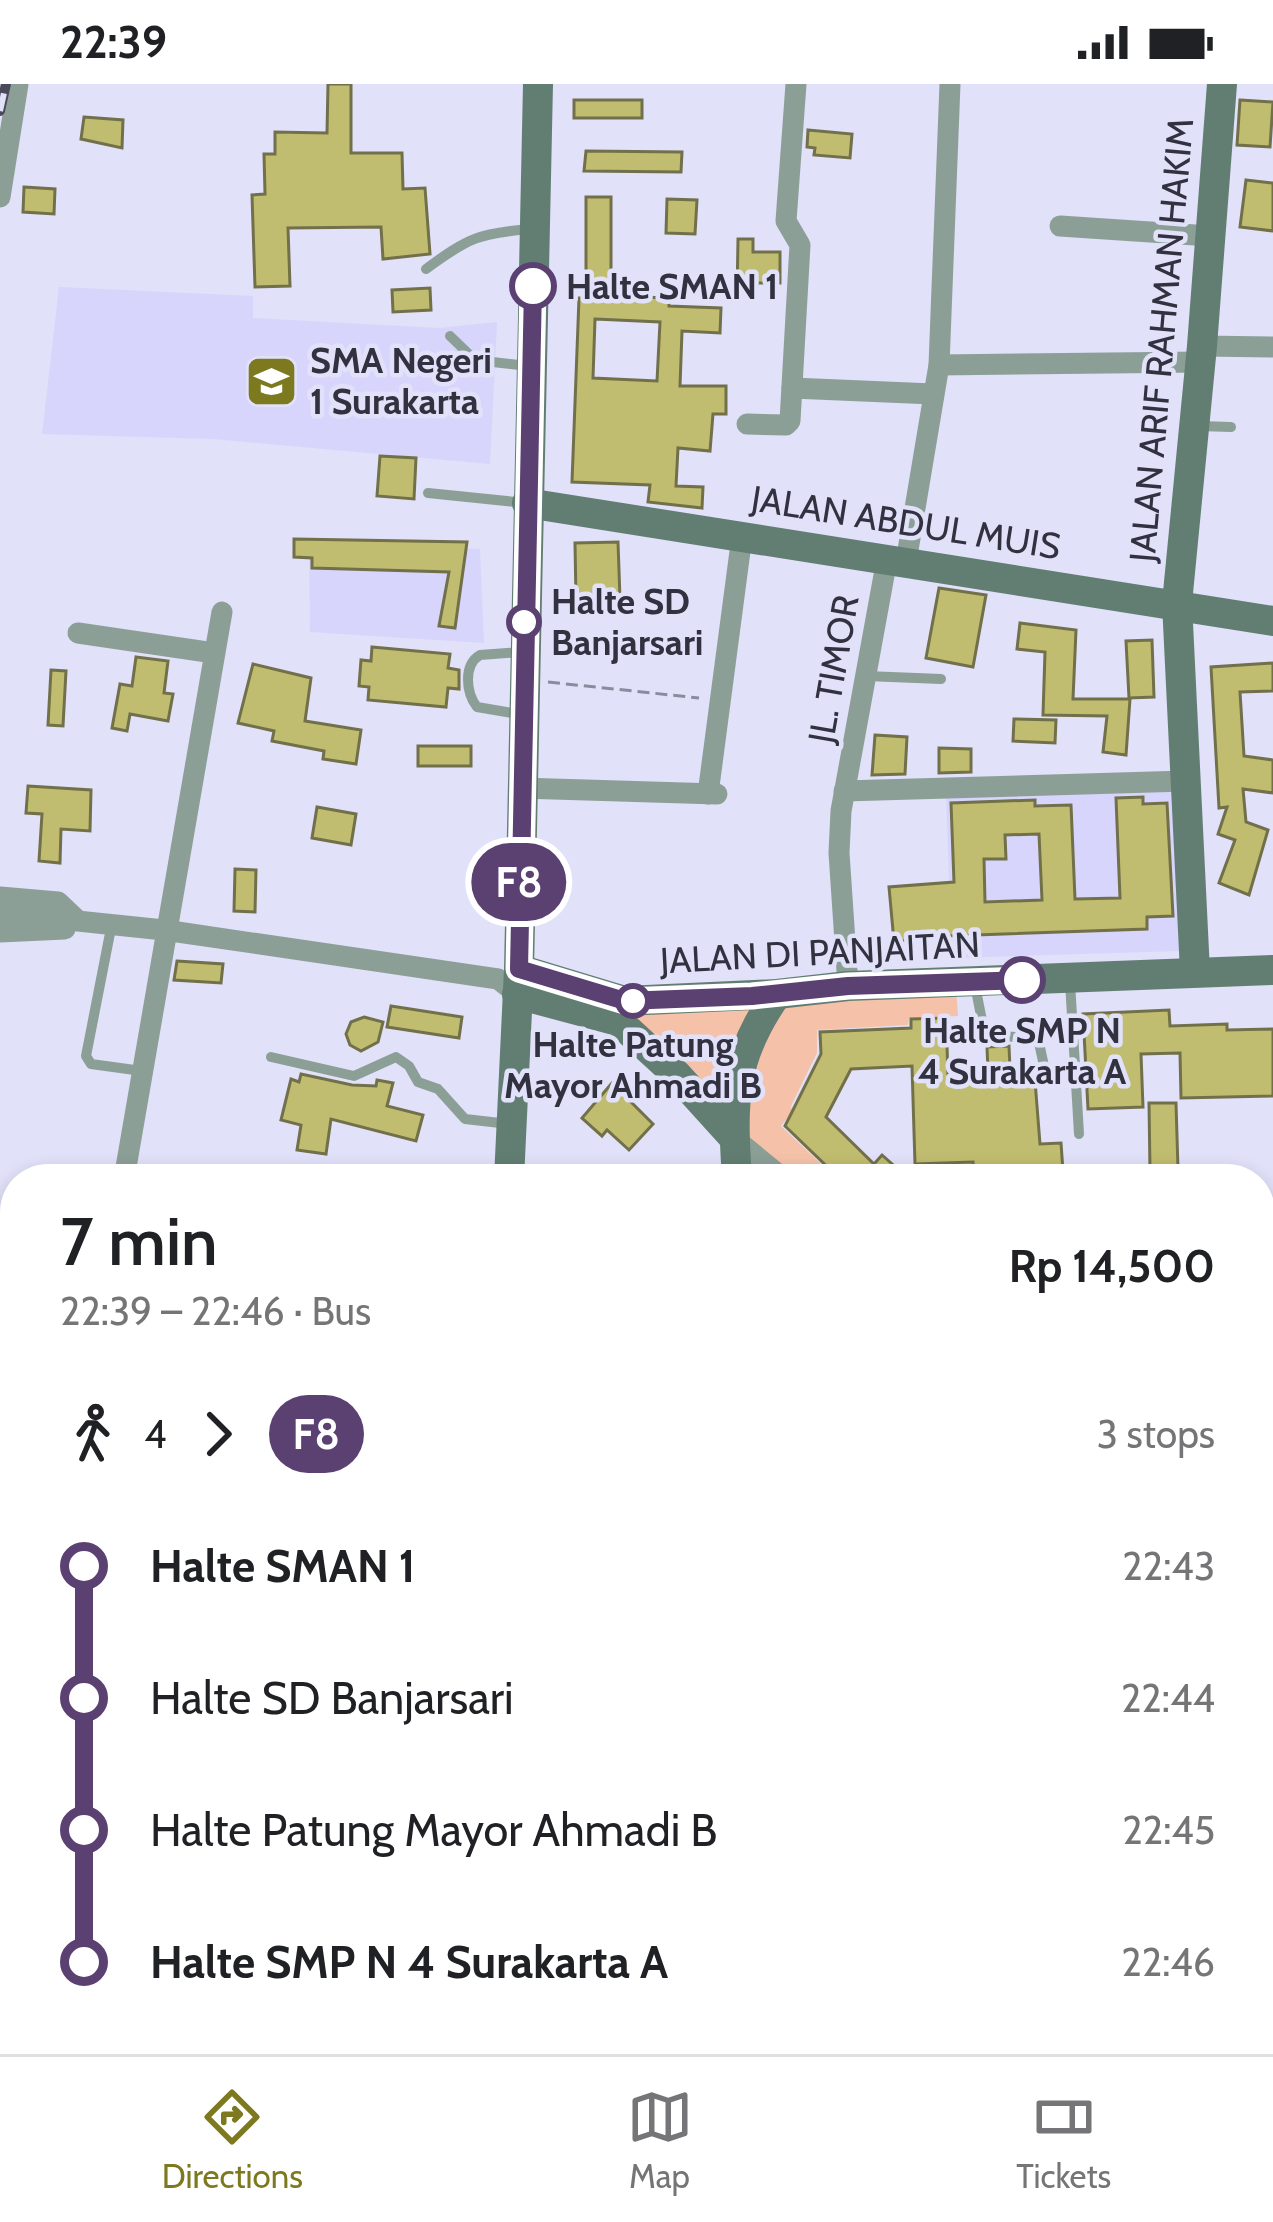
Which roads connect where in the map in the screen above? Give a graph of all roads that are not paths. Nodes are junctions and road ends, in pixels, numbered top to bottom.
1 (18, 84) edge
2 (538, 84) edge
3 (796, 84) edge
4 (950, 84) edge
5 (1222, 84) edge
6 (0, 197) edge
7 (1060, 226) dead end
8 (535, 229) junction
9 (1210, 236) junction
10 (426, 269) dead end
11 (450, 336) dead end
12 (1273, 346) edge
13 (1202, 354) junction
14 (939, 365) junction
15 (531, 366) junction
16 (792, 388) junction
17 (933, 394) junction
18 (747, 424) dead end
19 (1195, 425) junction
20 (1232, 427) dead end
21 (428, 493) dead end
22 (527, 503) junction
23 (742, 536) junction
24 (897, 560) junction
25 (1178, 604) junction
26 (222, 612) dead end
27 (1273, 621) edge
28 (78, 633) dead end
29 (214, 653) junction
30 (523, 666) junction
31 (866, 676) junction
32 (941, 679) dead end
33 (521, 715) junction
34 (1186, 781) junction
35 (520, 788) junction
36 (844, 791) junction
37 (0, 898) edge
38 (0, 913) edge
39 (82, 920) junction
40 (112, 923) junction
41 (164, 930) junction
42 (0, 932) edge
43 (1273, 970) edge
44 (1195, 972) junction
45 (1070, 979) junction
46 (511, 981) junction
47 (975, 982) junction
48 (848, 986) junction
49 (777, 994) junction
50 (621, 1011) junction
51 (271, 1057) dead end
52 (1044, 1066) dead end
53 (142, 1071) junction
54 (512, 1124) junction
55 (1079, 1134) dead end
56 (734, 1138) junction
57 (126, 1164) edge
58 (510, 1164) edge
59 (735, 1164) edge
60 (766, 1164) edge

1 - 6 street
2 - 8 main road
3 - 16 street
4 - 14 street, JL. TIMOR
5 - 9 main road, JALAN ARIF RAHMAN HAKIM
7 - 9 street
8 - 10 lane
8 - 15 main road
9 - 13 main road, JALAN ARIF RAHMAN HAKIM
11 - 15 lane
12 - 13 street
13 - 14 street
13 - 19 main road, JALAN ARIF RAHMAN HAKIM
14 - 17 street, JL. TIMOR
15 - 22 main road
16 - 17 street
16 - 18 street
17 - 24 street, JL. TIMOR
19 - 20 lane
19 - 25 main road, JALAN ARIF RAHMAN HAKIM
21 - 22 lane
22 - 23 main road, JALAN ABDUL MUIS
22 - 30 main road
23 - 24 main road, JALAN ABDUL MUIS
23 - 35 street
24 - 25 main road, JALAN ABDUL MUIS
24 - 31 street, JL. TIMOR
25 - 27 main road, JALAN ABDUL MUIS
25 - 34 main road, JALAN ARIF RAHMAN HAKIM
26 - 29 street
28 - 29 street
29 - 41 street
30 - 33 main road
30 - 33 lane
31 - 32 lane
31 - 36 street, JL. TIMOR
33 - 35 main road
34 - 36 street
34 - 44 main road, JALAN ARIF RAHMAN HAKIM
35 - 46 main road
36 - 48 street, JL. TIMOR
37 - 39 street
38 - 39 street
39 - 40 street
39 - 42 street
40 - 41 street
40 - 53 lane
41 - 46 street
41 - 53 street
43 - 44 main road, JALAN DI PANJAITAN
44 - 45 main road, JALAN DI PANJAITAN
45 - 47 main road, JALAN DI PANJAITAN
45 - 55 lane
46 - 50 main road, JALAN DI PANJAITAN
46 - 54 main road
47 - 48 main road, JALAN DI PANJAITAN
47 - 52 lane
48 - 49 main road, JALAN DI PANJAITAN
49 - 50 main road, JALAN DI PANJAITAN
49 - 56 main road
50 - 56 main road
51 - 54 lane
53 - 57 street
54 - 58 main road
56 - 59 main road
56 - 60 street

